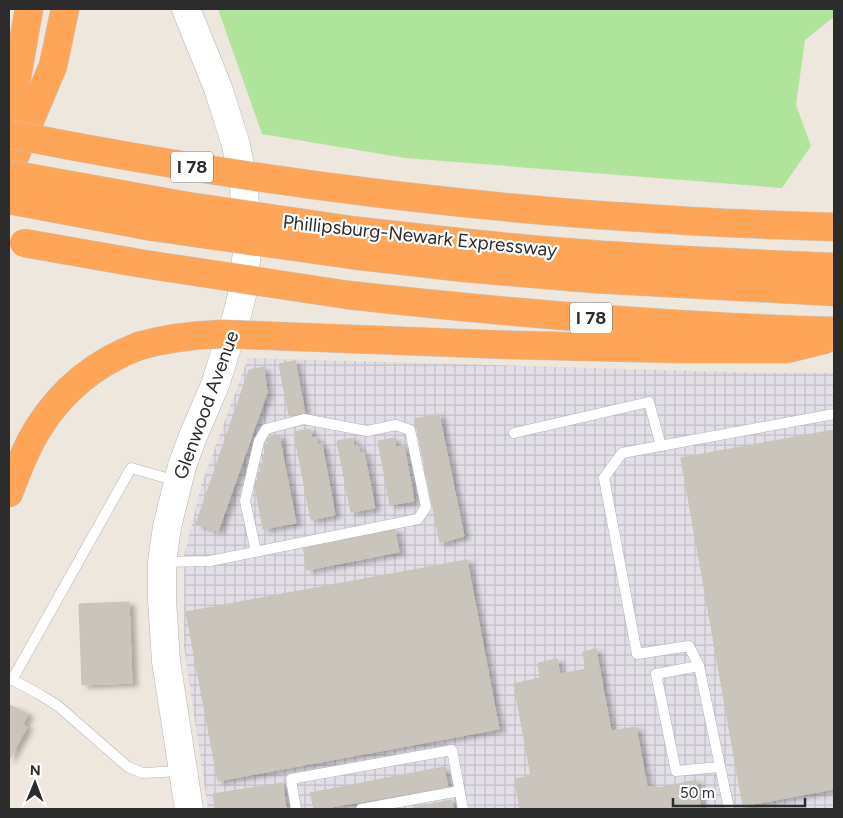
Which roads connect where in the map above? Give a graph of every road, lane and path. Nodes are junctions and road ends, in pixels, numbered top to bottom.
1 (29, 9) edge
2 (65, 9) edge
3 (186, 9) edge
4 (9, 123) edge
5 (9, 134) edge
6 (9, 172) edge
7 (9, 200) edge
8 (834, 227) edge
9 (14, 241) edge
10 (355, 243) junction
11 (834, 267) edge
12 (828, 292) edge
13 (834, 331) edge
14 (834, 338) edge
15 (834, 414) edge
16 (514, 433) dead end
17 (661, 446) junction
18 (177, 481) junction
19 (9, 494) edge
20 (256, 552) junction
21 (162, 562) junction
22 (699, 666) junction
23 (11, 679) edge
24 (720, 767) junction
25 (184, 771) junction
26 (460, 791) junction
27 (189, 809) edge
28 (296, 809) edge
29 (360, 809) edge
30 (463, 809) edge
31 (729, 809) edge

1 - 4 highway
2 - 6 highway
3 - 18 street, Glenwood Avenue
5 - 8 highway, Phillipsburg-Newark Expressway / I 78, bridge
6 - 10 highway, Phillipsburg-Newark Expressway / I 78, bridge
7 - 10 highway, Phillipsburg-Newark Expressway / I 78, bridge
9 - 13 highway, I 78, bridge
10 - 11 highway, Phillipsburg-Newark Expressway / I 78
10 - 12 highway, Phillipsburg-Newark Expressway / I 78
14 - 19 highway, bridge
15 - 17 lane
16 - 17 lane
17 - 22 lane
18 - 21 street, Glenwood Avenue
18 - 23 lane
20 - 20 lane
20 - 21 lane
21 - 25 street, Glenwood Avenue
22 - 24 lane
22 - 24 lane
23 - 25 lane
24 - 31 lane
25 - 27 street, Glenwood Avenue
26 - 28 lane
26 - 29 lane
26 - 30 lane

